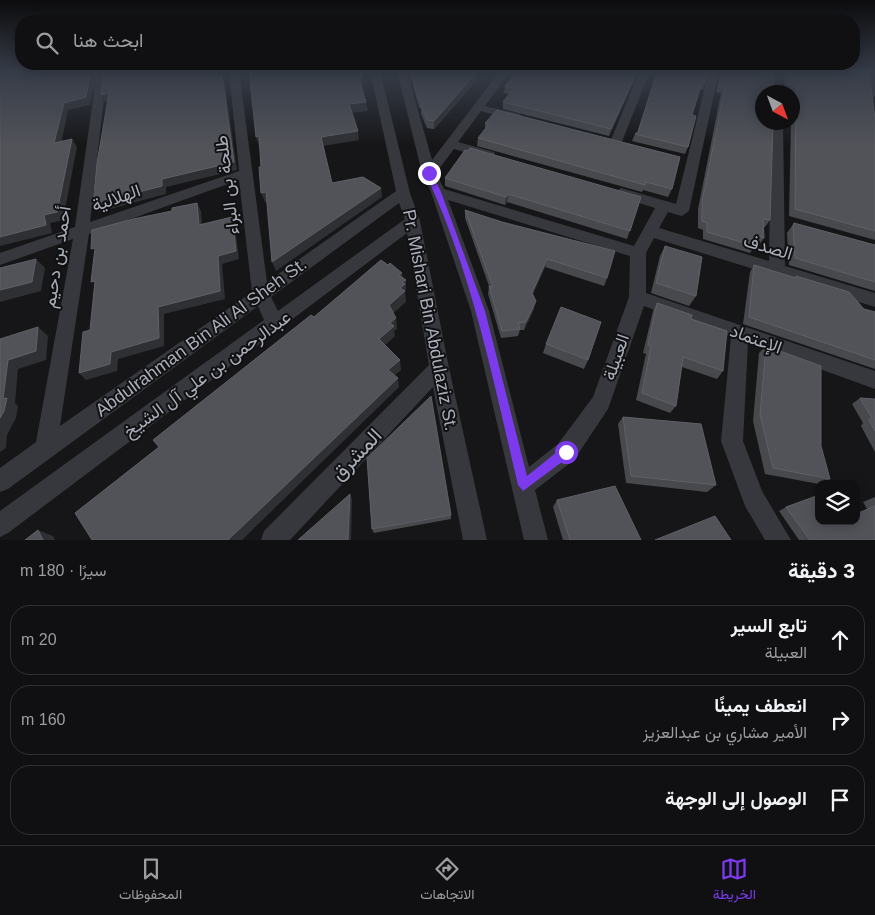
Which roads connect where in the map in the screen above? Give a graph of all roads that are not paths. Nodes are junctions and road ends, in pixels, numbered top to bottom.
1 (99, 96) edge
2 (236, 96) edge
3 (382, 96) edge
4 (409, 96) edge
5 (485, 96) edge
6 (634, 96) edge
7 (709, 96) edge
8 (477, 107) junction
9 (532, 122) edge
10 (777, 130) edge
11 (615, 143) edge
12 (451, 144) junction
13 (677, 159) edge
14 (506, 160) edge
15 (694, 164) junction
16 (429, 173) junction
17 (244, 174) junction
18 (608, 189) edge
19 (438, 192) junction
20 (403, 193) junction
21 (664, 205) junction
22 (777, 220) junction
23 (413, 221) junction
24 (795, 225) edge
25 (82, 230) junction
26 (650, 231) junction
27 (638, 253) junction
28 (0, 259) edge
29 (777, 270) junction
30 (261, 294) junction
31 (638, 297) junction
32 (875, 300) edge
33 (275, 324) junction
34 (740, 333) junction
35 (439, 368) junction
36 (875, 380) edge
37 (46, 448) junction
38 (0, 481) edge
39 (523, 485) junction
40 (0, 526) edge
41 (273, 540) edge
42 (475, 540) edge
43 (536, 540) edge
44 (779, 540) edge

1 - 25 street, أحمد بن دحيم
2 - 17 street, طلحة بن البراء
3 - 20 street, Pr. Mishari Bin Abdulaziz St.
4 - 16 street
5 - 8 street
6 - 11 street
7 - 15 street
8 - 9 street
8 - 12 street
10 - 22 street
12 - 14 street
12 - 16 street
13 - 15 street
15 - 21 street
16 - 19 street
17 - 25 street, الهلالية
17 - 30 street, طلحة بن البراء
18 - 21 street
19 - 27 street
19 - 39 street
20 - 23 street, Pr. Mishari Bin Abdulaziz St.
20 - 30 street, Abdulrahman Bin Ali Al Sheh St.
21 - 26 street, العبيلة
22 - 24 street
22 - 29 street
23 - 33 street, عبدالرحمن بن علي آل الشيخ
23 - 35 street, Pr. Mishari Bin Abdulaziz St.
25 - 28 street, الهلالية
25 - 37 street, أحمد بن دحيم
26 - 27 street, العبيلة
26 - 29 street, الصدف
27 - 31 street, العبيلة
29 - 32 street, الصدف
30 - 33 street, طلحة بن البراء
30 - 37 street, Abdulrahman Bin Ali Al Sheh St.
31 - 34 street, الإعتماد
31 - 39 street, العبيلة
33 - 40 street, عبدالرحمن بن علي آل الشيخ
34 - 36 street, الإعتماد
34 - 44 street
35 - 41 street, المشرق
35 - 42 street, Pr. Mishari Bin Abdulaziz St.
37 - 38 street, Abdulrahman Bin Ali Al Sheh St.
39 - 43 street

